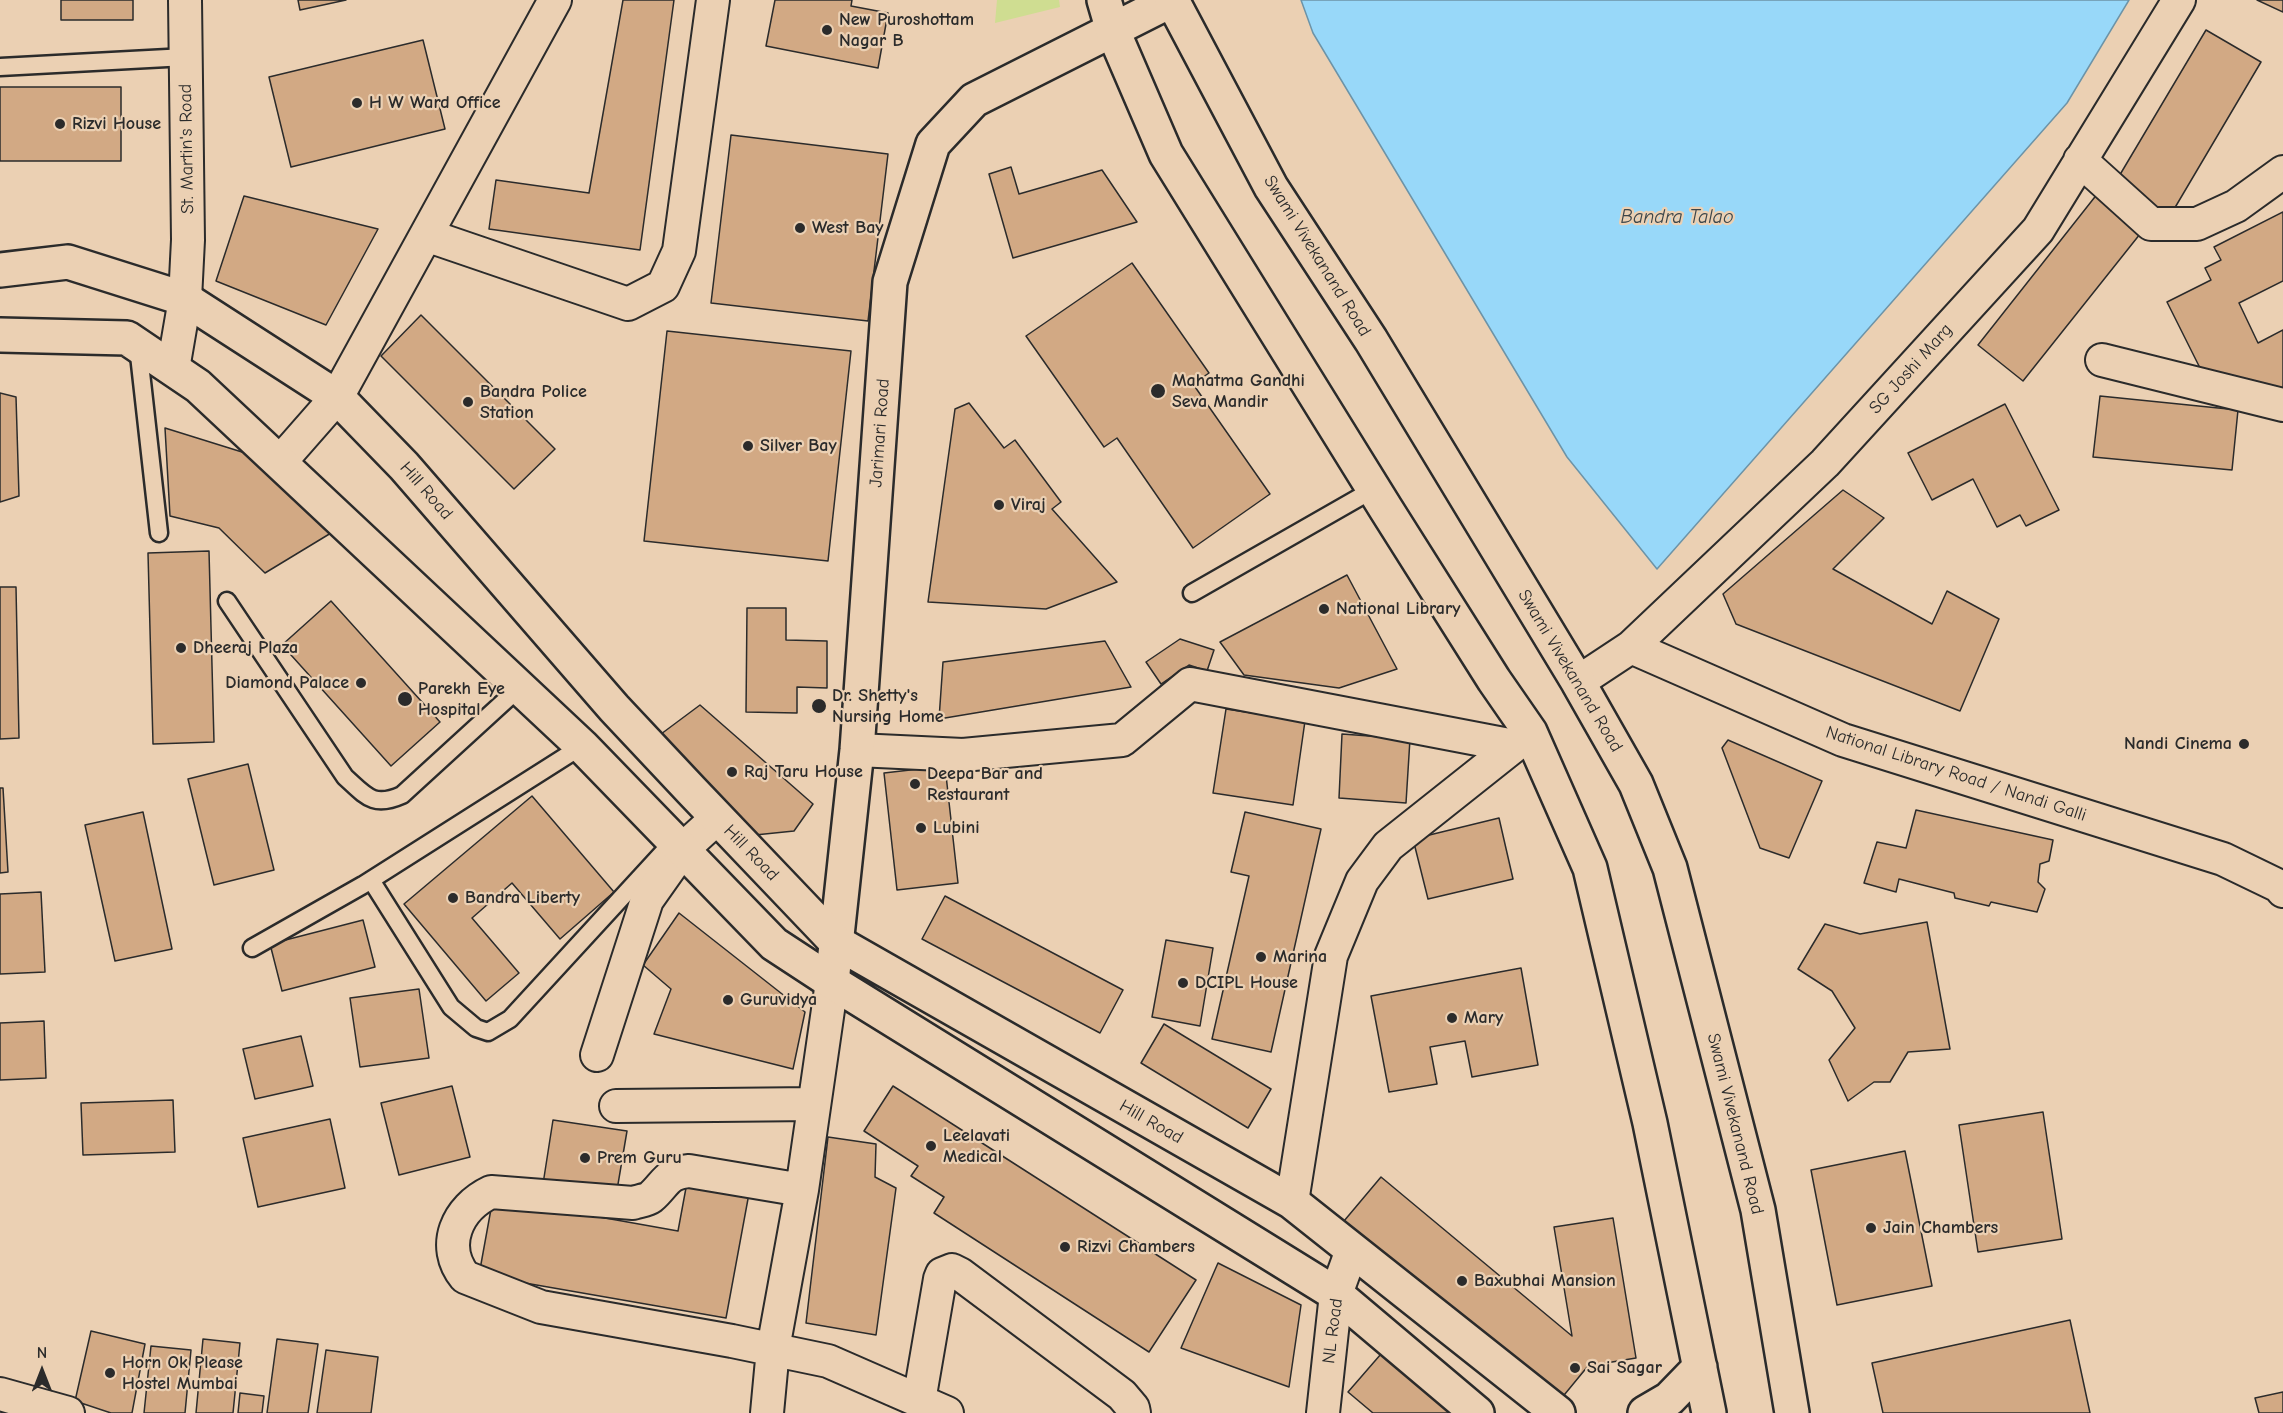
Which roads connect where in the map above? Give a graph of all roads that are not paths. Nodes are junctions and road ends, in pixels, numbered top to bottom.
1 (185, 0) edge
2 (555, 0) edge
3 (712, 0) edge
4 (1172, 0) edge
5 (2179, 0) edge
6 (1108, 15) edge
7 (186, 57) junction
8 (0, 67) edge
9 (2080, 160) junction
10 (2283, 172) edge
11 (426, 236) junction
12 (0, 270) edge
13 (185, 299) junction
14 (0, 334) edge
15 (138, 346) junction
16 (2102, 360) dead end
17 (173, 369) junction
18 (337, 397) junction
19 (2283, 405) edge
20 (280, 462) junction
21 (1374, 489) junction
22 (159, 533) dead end
23 (1191, 593) dead end
24 (227, 601) dead end
25 (1631, 646) junction
26 (1578, 682) junction
27 (519, 688) junction
28 (1522, 739) junction
29 (582, 746) junction
30 (857, 750) junction
31 (717, 818) junction
32 (678, 845) junction
33 (371, 880) junction
34 (2283, 891) edge
35 (837, 942) junction
36 (252, 948) dead end
37 (832, 982) junction
38 (597, 1055) dead end
39 (814, 1104) junction
40 (616, 1106) dead end
41 (802, 1190) junction
42 (1292, 1202) junction
43 (1352, 1250) junction
44 (1336, 1294) junction
45 (773, 1349) junction
46 (1700, 1367) junction
47 (0, 1394) edge
48 (933, 1407) edge
49 (68, 1413) edge
50 (767, 1413) edge
51 (1134, 1413) edge
52 (1323, 1413) edge
53 (1477, 1413) edge
54 (1558, 1413) edge
55 (1645, 1413) edge
56 (1709, 1413) edge
57 (1792, 1413) edge

1 - 7 street, St. Martin's Road
2 - 11 street
3 - 11 street
4 - 6 main road, Jarimari Road
4 - 26 main road, Swami Vivekanand Road
5 - 9 street, SG Joshi Marg
6 - 21 main road
6 - 30 main road, Jarimari Road
7 - 8 lane
7 - 13 street, St. Martin's Road
9 - 10 street
9 - 25 street, SG Joshi Marg
11 - 18 street
12 - 13 main road, Hill Road
13 - 17 street, St. Martin's Road
13 - 18 main road, Hill Road
14 - 15 main road
15 - 17 main road
15 - 22 lane
16 - 19 street
17 - 20 main road
18 - 20 street
18 - 31 main road, Hill Road
20 - 27 main road
21 - 23 lane
21 - 28 main road
24 - 27 lane
25 - 26 street, SG Joshi Marg
25 - 34 street, National Library Road / Nandi Galli
26 - 57 main road, Swami Vivekanand Road
27 - 29 main road
28 - 30 street
28 - 42 street
28 - 46 main road
29 - 32 main road
29 - 33 lane
30 - 35 main road, Jarimari Road
31 - 32 street
31 - 35 main road, Hill Road
32 - 33 lane
32 - 37 main road
32 - 38 street
33 - 36 lane
35 - 37 main road, Jarimari Road
35 - 42 main road, Hill Road
37 - 39 street
37 - 44 main road
39 - 40 street
39 - 41 street
41 - 45 street
41 - 45 street
42 - 43 main road, Hill Road
43 - 44 street, NL Road
43 - 54 main road, Hill Road
44 - 52 street, NL Road
44 - 53 main road
45 - 48 street
45 - 50 street
46 - 55 main road
46 - 56 main road
47 - 49 street
48 - 51 street

